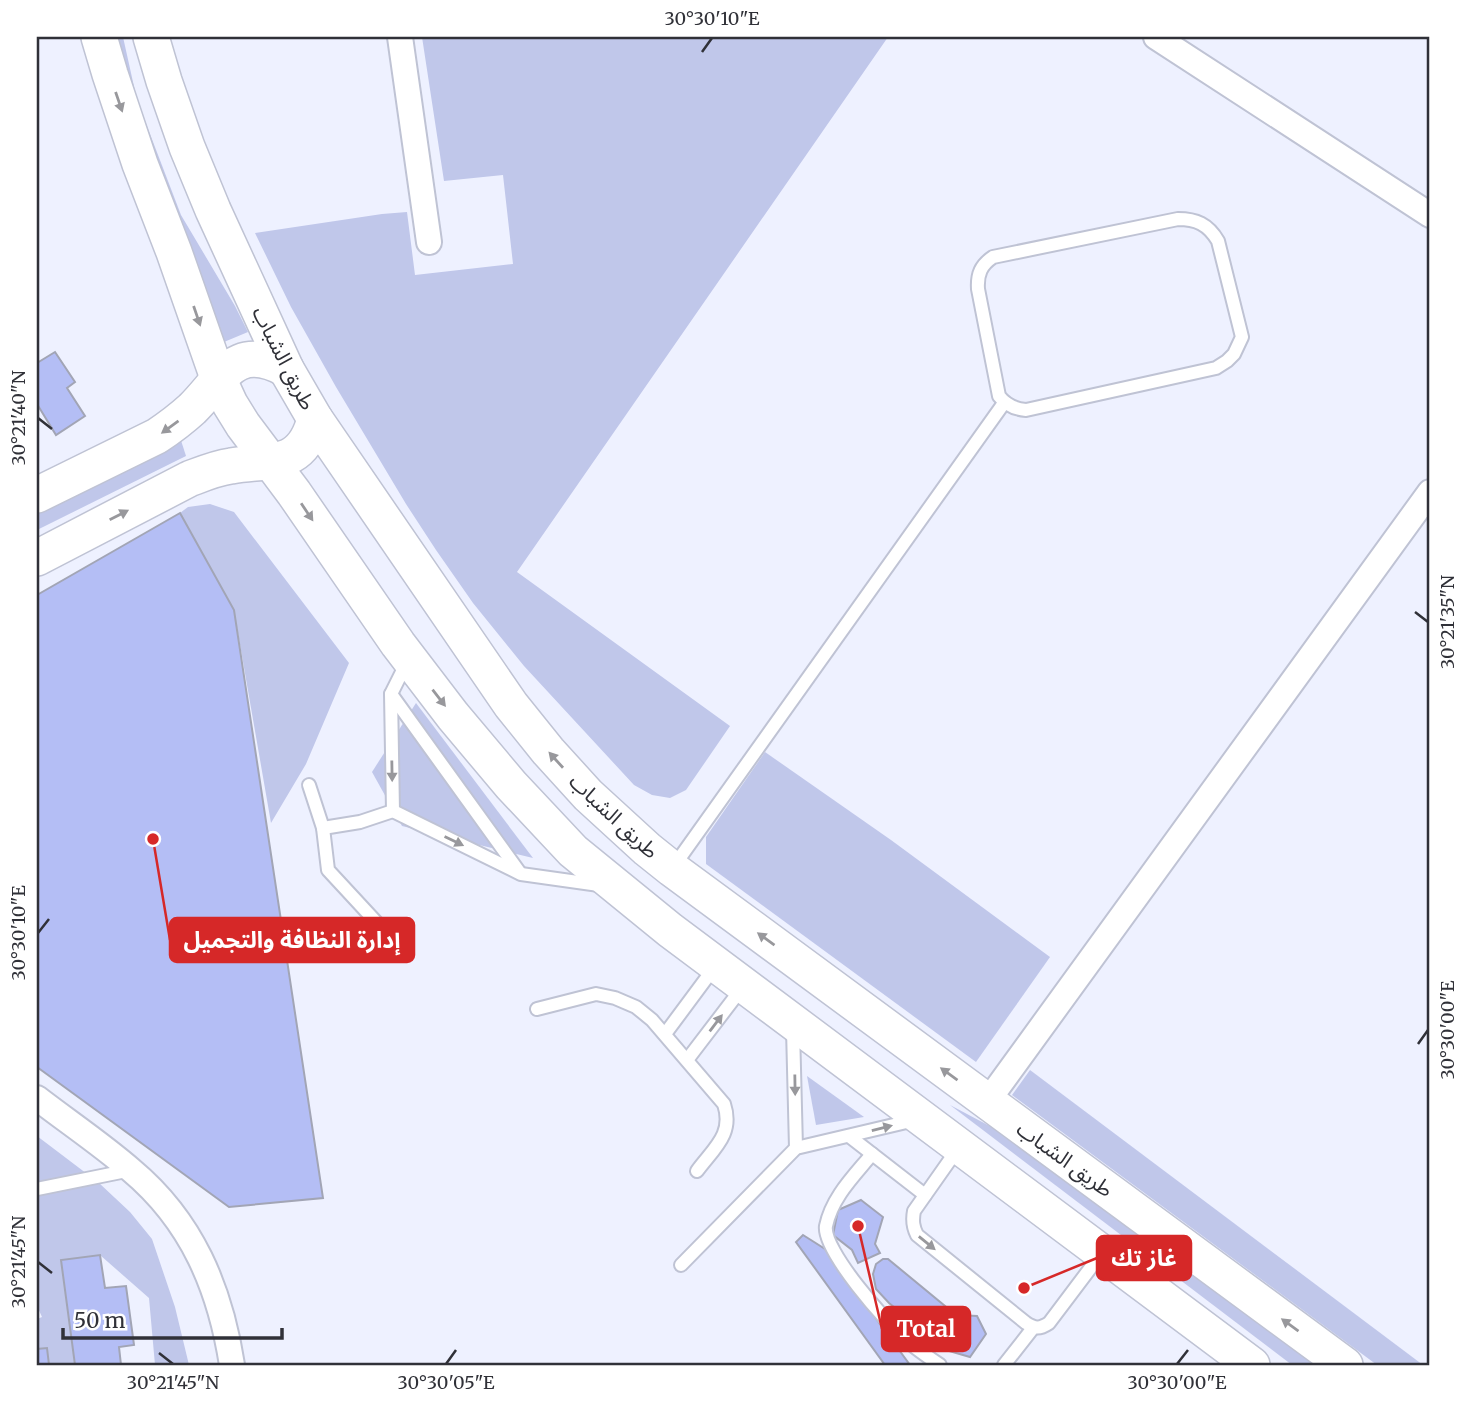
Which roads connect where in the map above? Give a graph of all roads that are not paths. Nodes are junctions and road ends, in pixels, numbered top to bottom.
1 (99, 37) edge
2 (151, 37) edge
3 (400, 37) edge
4 (1156, 37) edge
5 (1430, 215) edge
6 (429, 242) dead end
7 (286, 369) junction
8 (218, 378) junction
9 (1004, 402) junction
10 (315, 419) junction
11 (271, 462) junction
12 (48, 489) edge
13 (1430, 492) edge
14 (80, 534) junction
15 (37, 558) edge
16 (408, 658) junction
17 (391, 694) junction
18 (309, 785) dead end
19 (393, 811) junction
20 (323, 828) junction
21 (659, 859) junction
22 (521, 874) junction
23 (617, 887) junction
24 (390, 937) dead end
25 (717, 965) junction
26 (744, 985) junction
27 (537, 1009) dead end
28 (793, 1022) junction
29 (665, 1034) junction
30 (687, 1060) junction
31 (37, 1098) edge
32 (987, 1102) junction
33 (921, 1118) junction
34 (849, 1136) junction
35 (960, 1146) junction
36 (796, 1148) junction
37 (872, 1154) junction
38 (131, 1170) junction
39 (697, 1171) dead end
40 (37, 1189) edge
41 (925, 1195) junction
42 (1102, 1253) junction
43 (681, 1265) dead end
44 (1033, 1328) junction
45 (232, 1365) edge
46 (940, 1365) edge
47 (1004, 1365) edge
48 (1252, 1365) edge
49 (1345, 1365) edge

1 -> 8 main road
2 - 7 main road, طريق الشباب
3 - 6 street
4 - 5 street
7 - 8 main road
7 - 10 main road, طريق الشباب
8 - 11 main road
8 -> 12 main road
9 - 9 lane
9 - 21 lane
10 - 11 main road
21 -> 10 main road, طريق الشباب
14 -> 11 main road
11 -> 16 main road
12 - 14 main road
13 - 32 street
14 - 15 main road
16 - 17 lane
16 -> 23 main road
17 -> 19 lane
17 - 22 lane
18 - 20 lane
19 - 20 lane
19 -> 22 lane
20 - 24 lane
21 - 23 main road
32 -> 21 main road, طريق الشباب
22 - 23 lane
23 - 25 main road
25 - 26 main road
25 - 29 lane
26 - 28 main road
30 -> 26 lane
27 - 29 lane
28 - 33 main road
28 -> 36 lane
29 - 30 lane
30 - 39 lane
31 - 38 street
49 -> 32 main road, طريق الشباب
34 -> 33 lane
33 - 35 main road
34 - 36 lane
34 - 37 lane
35 - 41 lane
35 - 42 main road
36 - 43 lane
37 - 41 lane
37 - 46 lane
38 - 40 lane
38 - 45 street
41 -> 44 lane
42 - 44 lane
42 - 48 main road
44 - 47 lane

